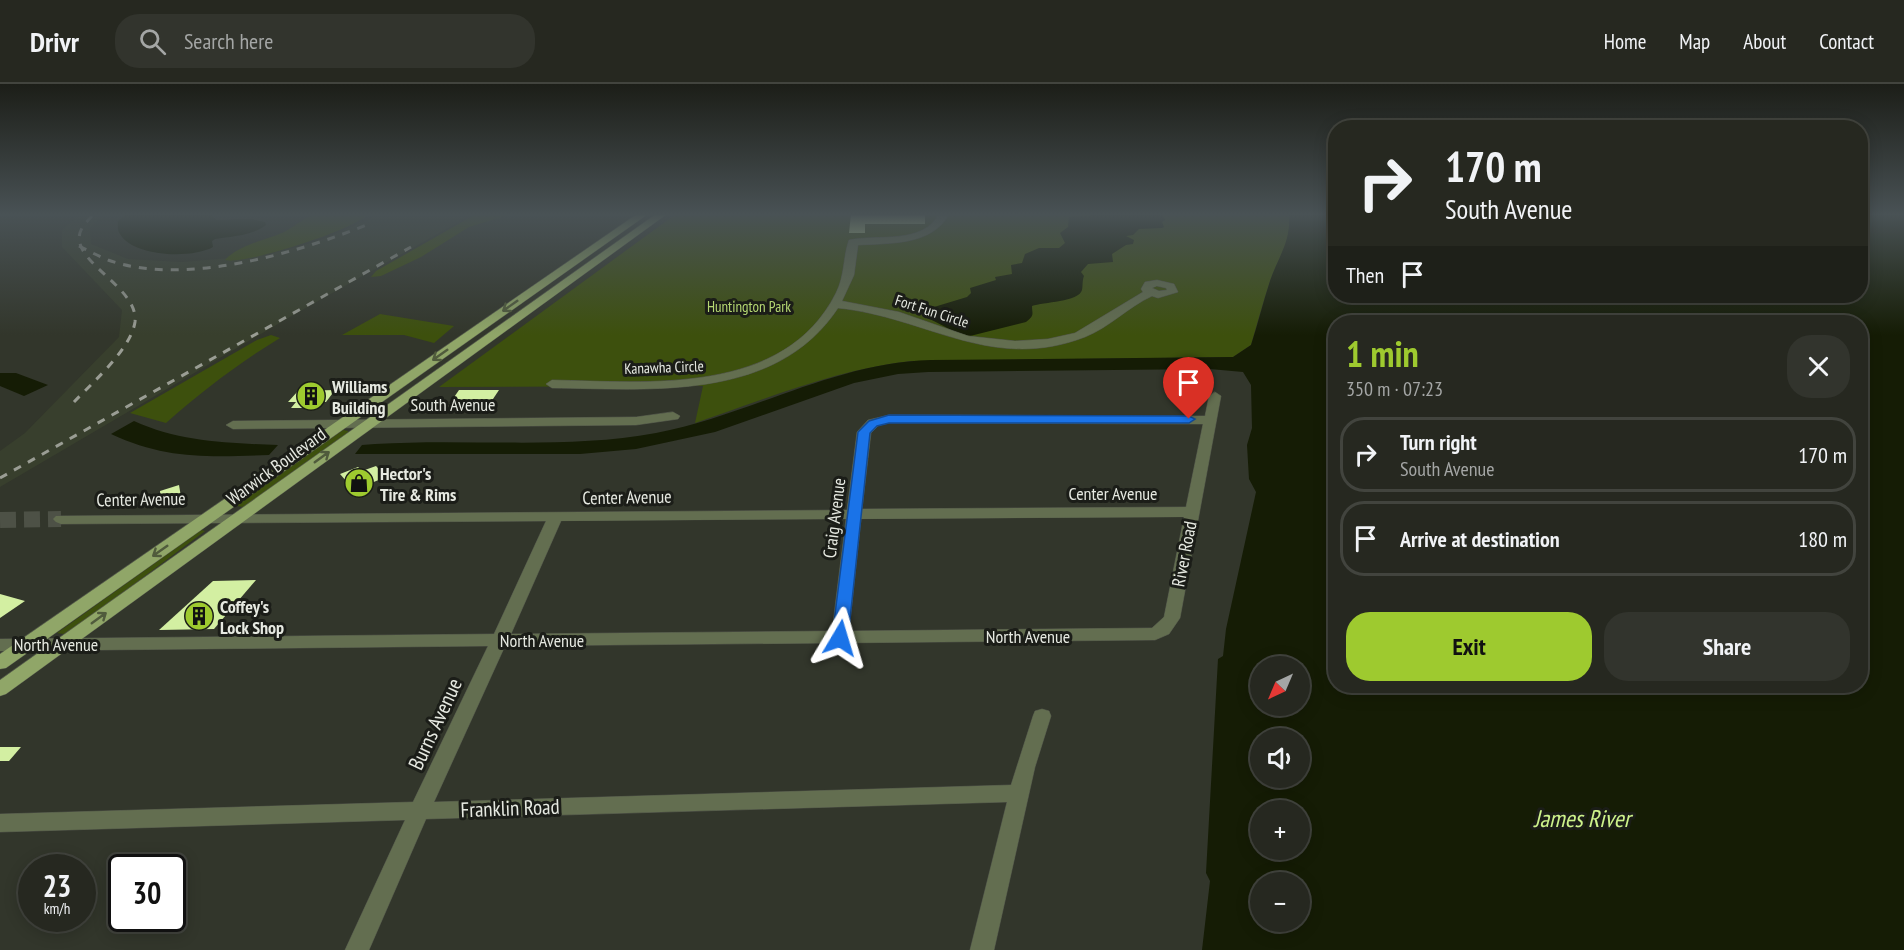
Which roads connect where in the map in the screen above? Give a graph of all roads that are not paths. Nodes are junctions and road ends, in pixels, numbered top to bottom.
1 (585, 254) edge
2 (605, 254) edge
3 (851, 254) edge
4 (552, 277) junction
5 (569, 280) junction
6 (1150, 293) dead end
7 (837, 304) junction
8 (488, 322) junction
9 (506, 324) junction
10 (552, 384) dead end
11 (1215, 396) dead end
12 (673, 416) dead end
13 (1210, 420) junction
14 (345, 422) junction
15 (370, 422) junction
16 (233, 425) dead end
17 (1192, 512) junction
18 (854, 515) junction
19 (208, 518) junction
20 (237, 518) junction
21 (555, 518) junction
22 (62, 519) tunnel mouth
23 (1085, 636) joint
24 (840, 638) junction
25 (499, 640) junction
26 (61, 644) junction
27 (0, 645) edge
28 (27, 645) junction
29 (0, 663) edge
30 (0, 688) edge
31 (1042, 716) dead end
32 (1019, 793) junction
33 (420, 810) junction
34 (0, 823) edge
35 (357, 950) edge
36 (982, 950) edge

1 - 4 main road, Warwick Boulevard
2 - 5 main road, Warwick Boulevard
3 - 7 street, Kanawha Circle
4 - 5 main road
4 -> 8 main road, Warwick Boulevard
5 - 9 main road, Warwick Boulevard
6 - 7 street, Fort Fun Circle
7 - 10 street, Kanawha Circle
8 - 9 main road
8 -> 14 main road, Warwick Boulevard
9 - 15 main road, Warwick Boulevard
11 - 13 street, River Road
12 - 15 street, South Avenue
13 - 17 street, River Road
13 - 18 street, Craig Avenue
14 - 15 street, South Avenue
14 - 16 street, South Avenue
14 - 19 main road, Warwick Boulevard
20 -> 15 main road, Warwick Boulevard
17 - 18 street, Center Avenue
17 - 23 street, River Road
18 - 21 street, Center Avenue
18 - 24 street, Craig Avenue
19 - 20 street, Center Avenue
19 - 22 street, Center Avenue
19 -> 28 main road, Warwick Boulevard
20 - 21 street, Center Avenue
26 -> 20 main road, Warwick Boulevard
21 - 25 street, Burns Avenue
23 - 24 street, North Avenue
24 - 25 street, North Avenue
25 - 26 street, North Avenue
25 - 33 street, Burns Avenue
26 - 28 street, North Avenue
26 - 30 main road, Warwick Boulevard
27 - 28 street, North Avenue
28 - 29 main road, Warwick Boulevard
31 - 32 street
32 - 33 street, Franklin Road
32 - 36 street
33 - 34 street, Franklin Road
33 - 35 street, Burns Avenue

